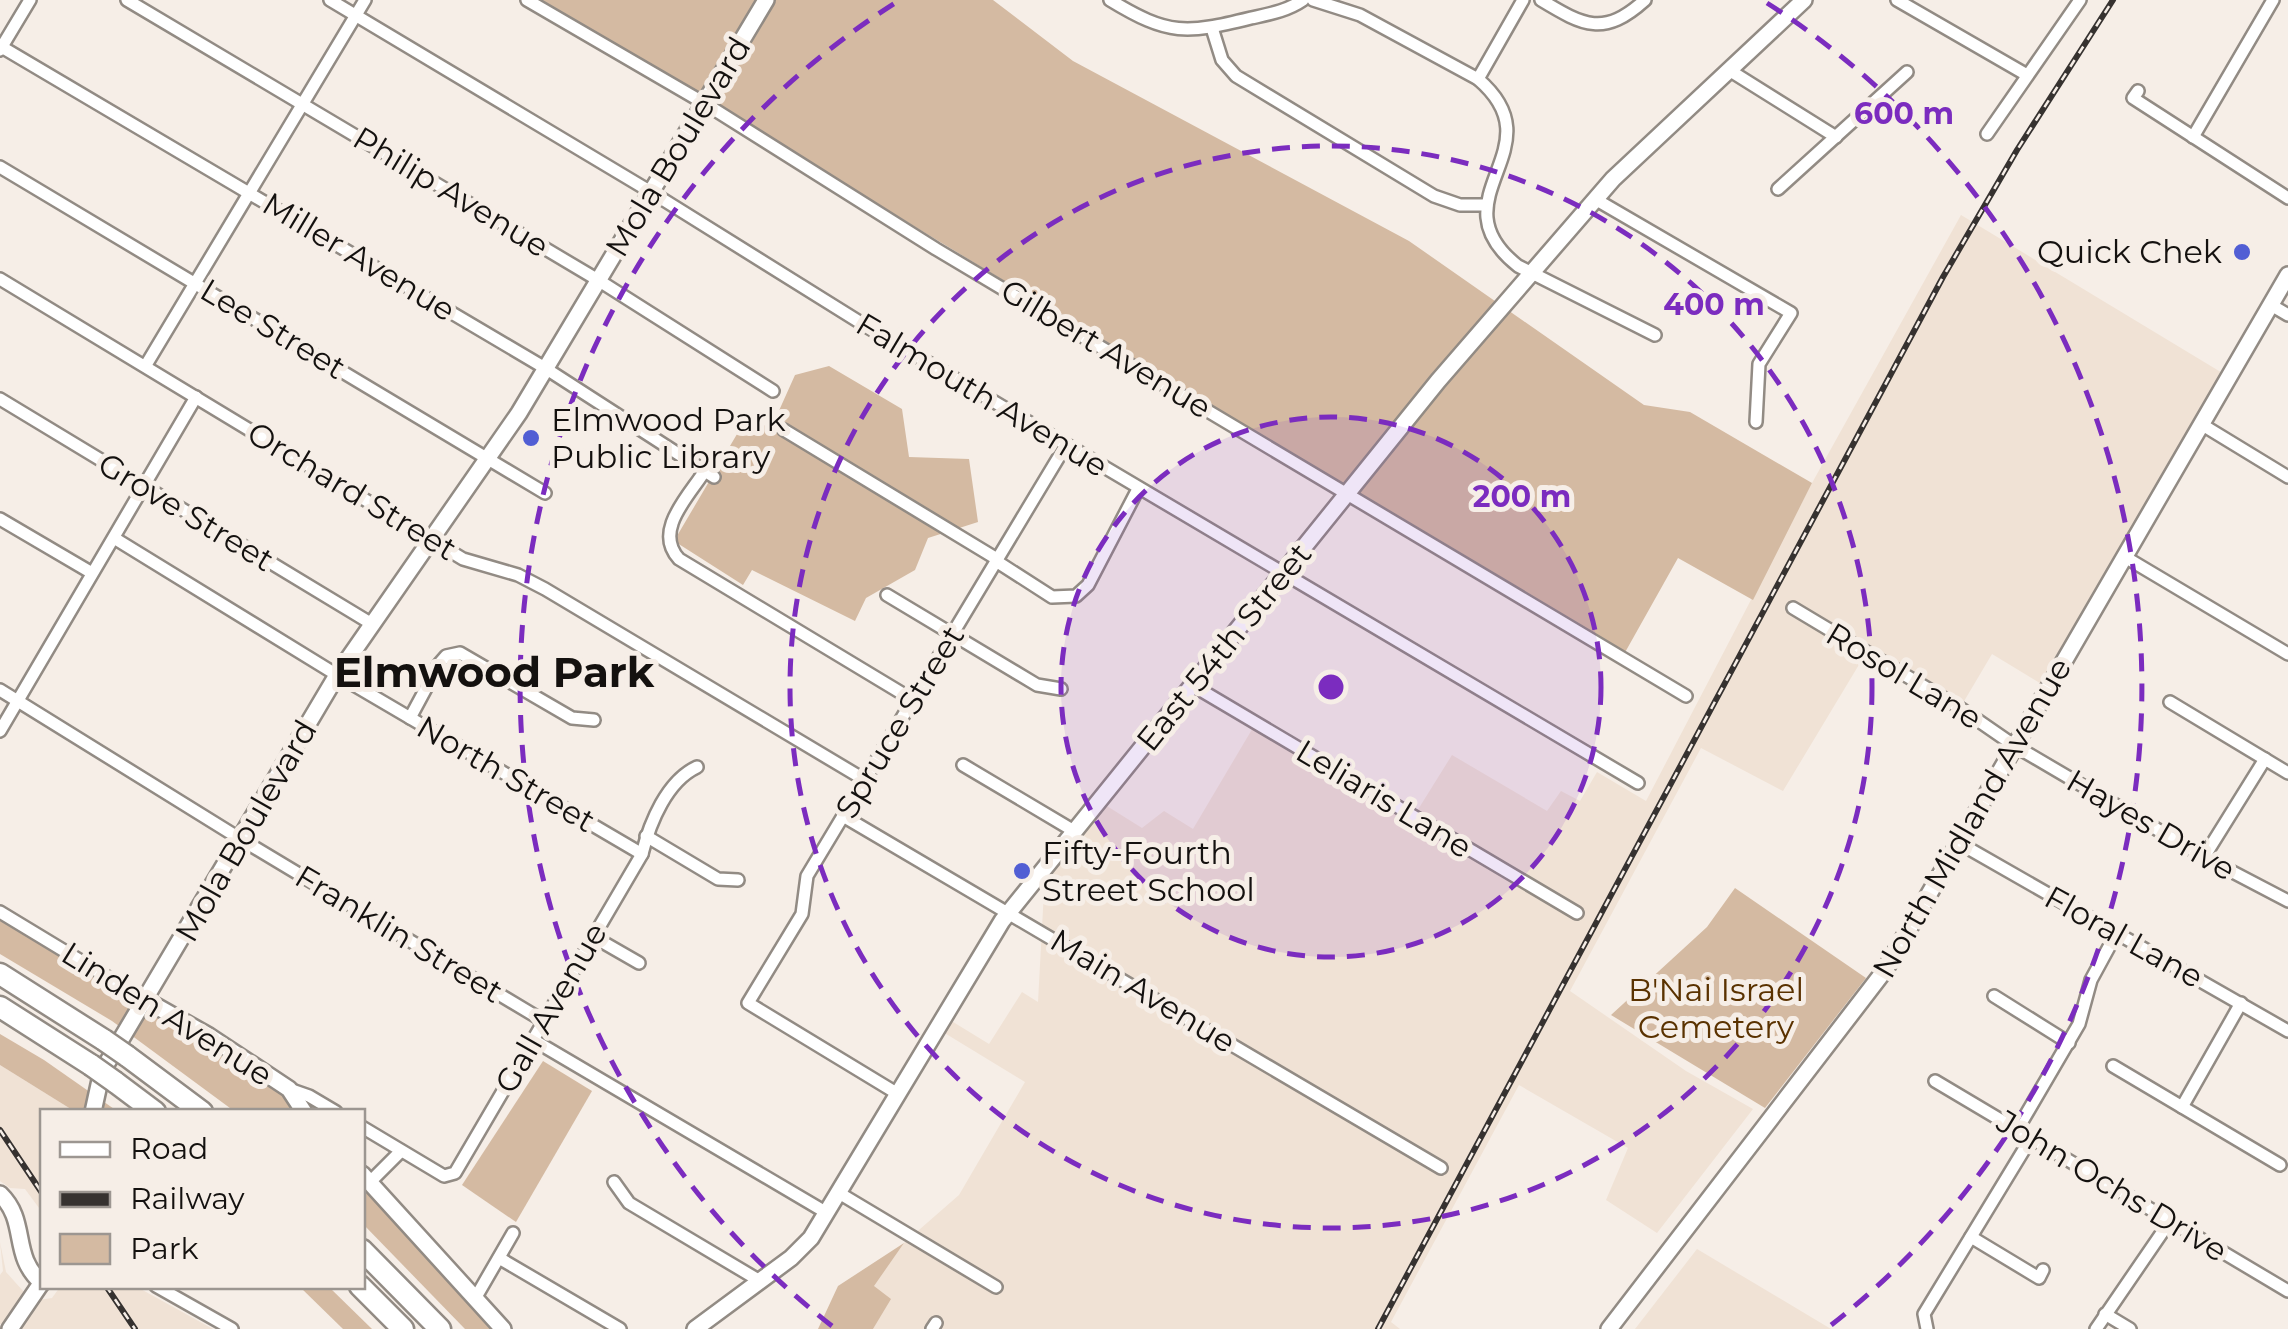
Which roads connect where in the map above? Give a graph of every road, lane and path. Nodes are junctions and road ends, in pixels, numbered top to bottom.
1 (30, 0) edge
2 (126, 0) edge
3 (330, 0) edge
4 (365, 0) edge
5 (527, 0) edge
6 (766, 0) edge
7 (1110, 0) edge
8 (1302, 0) edge
9 (1313, 0) edge
10 (1522, 0) edge
11 (1541, 0) edge
12 (1645, 0) edge
13 (1804, 0) edge
14 (1897, 0) edge
15 (2080, 0) edge
16 (2272, 0) edge
17 (356, 16) junction
18 (1212, 28) junction
19 (1, 47) edge
20 (1729, 70) junction
21 (1907, 72) dead end
22 (2027, 76) junction
23 (1478, 80) junction
24 (2138, 91) dead end
25 (704, 103) junction
26 (302, 104) junction
27 (1987, 134) dead end
28 (1836, 136) junction
29 (2192, 137) junction
30 (0, 167) edge
31 (1778, 190) dead end
32 (250, 192) junction
33 (650, 192) junction
34 (2288, 198) edge
35 (1595, 200) junction
36 (1487, 205) junction
37 (1532, 273) junction
38 (2288, 275) edge
39 (0, 279) edge
40 (598, 280) junction
41 (196, 283) junction
42 (2271, 305) junction
43 (2288, 315) edge
44 (1655, 335) dead end
45 (146, 365) junction
46 (545, 368) junction
47 (773, 391) dead end
48 (196, 398) junction
49 (0, 400) edge
50 (1756, 422) dead end
51 (2201, 424) junction
52 (784, 430) dead end
53 (1066, 445) junction
54 (488, 459) junction
55 (2288, 476) edge
56 (142, 486) junction
57 (1138, 489) junction
58 (545, 493) dead end
59 (1349, 495) junction
60 (0, 519) edge
61 (114, 538) junction
62 (434, 540) junction
63 (2124, 557) junction
64 (997, 560) junction
65 (92, 574) junction
66 (1281, 574) junction
67 (887, 595) dead end
68 (1794, 608) dead end
69 (372, 624) junction
70 (952, 634) junction
71 (2288, 654) edge
72 (338, 676) junction
73 (1192, 685) junction
74 (1061, 688) dead end
75 (0, 690) edge
76 (1686, 696) dead end
77 (19, 700) junction
78 (913, 700) junction
79 (2170, 702) dead end
80 (410, 718) junction
81 (594, 720) dead end
82 (0, 732) edge
83 (2015, 746) junction
84 (2265, 759) junction
85 (962, 765) dead end
86 (698, 767) dead end
87 (2288, 773) edge
88 (865, 780) junction
89 (1638, 783) dead end
90 (843, 816) junction
91 (1074, 831) junction
92 (646, 836) junction
93 (242, 840) junction
94 (1959, 843) junction
95 (642, 854) junction
96 (2204, 858) junction
97 (738, 880) dead end
98 (2288, 901) edge
99 (0, 912) edge
100 (1009, 912) junction
101 (1577, 912) dead end
102 (2116, 934) junction
103 (592, 936) junction
104 (638, 963) dead end
105 (0, 974) edge
106 (1994, 996) dead end
107 (147, 1000) junction
108 (2241, 1003) junction
109 (0, 1007) edge
110 (542, 1020) junction
111 (2288, 1031) edge
112 (535, 1041) junction
113 (2068, 1043) junction
114 (2113, 1066) dead end
115 (1935, 1081) dead end
116 (289, 1089) junction
117 (898, 1094) junction
118 (2182, 1107) junction
119 (94, 1109) edge
120 (152, 1109) edge
121 (198, 1109) edge
122 (302, 1109) edge
123 (331, 1109) edge
124 (365, 1130) edge
125 (2017, 1130) junction
126 (2031, 1138) junction
127 (401, 1150) junction
128 (2280, 1164) dead end
129 (1441, 1168) dead end
130 (366, 1178) edge
131 (614, 1182) dead end
132 (839, 1193) junction
133 (0, 1194) edge
134 (827, 1212) junction
135 (2170, 1221) junction
136 (513, 1234) dead end
137 (1971, 1237) junction
138 (365, 1253) edge
139 (499, 1258) junction
140 (2043, 1270) dead end
141 (40, 1280) edge
142 (760, 1281) junction
143 (40, 1284) edge
144 (996, 1287) dead end
145 (161, 1289) edge
146 (363, 1289) edge
147 (2288, 1291) edge
148 (476, 1297) junction
149 (2104, 1314) junction
150 (8, 1323) edge
151 (1926, 1326) edge
152 (232, 1329) edge
153 (403, 1329) edge
154 (440, 1329) edge
155 (503, 1329) edge
156 (620, 1329) edge
157 (695, 1329) edge
158 (1609, 1329) edge
159 (2096, 1329) edge
160 (2130, 1329) edge

1 - 19 street
2 - 26 street, Philip Avenue
3 - 17 street, Falmouth Avenue
4 - 17 street
5 - 25 street, Gilbert Avenue
6 - 25 street, Mola Boulevard
7 - 18 street
8 - 18 street
9 - 23 street
10 - 23 street
11 - 12 street
13 - 20 street, East 54th Street
14 - 22 street
15 - 22 street
16 - 29 street
17 - 26 street
17 - 33 street, Falmouth Avenue
18 - 36 street
19 - 32 street, Miller Avenue
20 - 28 street
20 - 35 street, East 54th Street
21 - 28 street
22 - 27 street
23 - 36 street
24 - 29 street
25 - 33 street, Mola Boulevard
25 - 59 street, Gilbert Avenue
26 - 32 street
26 - 40 street, Philip Avenue
28 - 31 street
29 - 34 street
30 - 41 street, Lee Street
32 - 41 street
32 - 46 street, Miller Avenue
33 - 40 street, Mola Boulevard
33 - 53 street, Falmouth Avenue
35 - 37 street, East 54th Street
35 - 50 street
36 - 37 street
37 - 44 street
37 - 59 street, East 54th Street
38 - 42 street, North Midland Avenue
39 - 45 street, Orchard Street
40 - 46 street, Mola Boulevard
40 - 47 street, Philip Avenue
41 - 45 street
41 - 54 street, Lee Street
42 - 43 street
42 - 51 street, North Midland Avenue
45 - 48 street, Orchard Street
46 - 54 street, Mola Boulevard
46 - 78 street, Miller Avenue
48 - 56 street
48 - 62 street, Orchard Street
49 - 56 street, Grove Street
51 - 55 street
51 - 63 street, North Midland Avenue
52 - 64 street
53 - 57 street, Falmouth Avenue
53 - 64 street, Spruce Street
54 - 58 street, Lee Street
54 - 62 street, Mola Boulevard
56 - 61 street
56 - 69 street, Grove Street
57 - 64 street
57 - 66 street, Falmouth Avenue
59 - 66 street, East 54th Street
59 - 76 street, Gilbert Avenue
60 - 65 street
61 - 65 street
61 - 72 street, North Street
62 - 69 street, Mola Boulevard
62 - 88 street, Orchard Street
63 - 71 street
63 - 83 street, North Midland Avenue
64 - 70 street, Spruce Street
65 - 77 street
66 - 73 street, East 54th Street
66 - 89 street, Falmouth Avenue
67 - 70 street
68 - 83 street, Rosol Lane
69 - 72 street, Mola Boulevard
70 - 74 street
70 - 78 street, Spruce Street
72 - 80 street, North Street
72 - 93 street, Mola Boulevard
73 - 91 street, East 54th Street
73 - 101 street, Leliaris Lane
75 - 77 street, Franklin Street
77 - 82 street
77 - 93 street, Franklin Street
78 - 88 street, Spruce Street
79 - 84 street
80 - 81 street
80 - 95 street, North Street
83 - 94 street, North Midland Avenue
83 - 96 street, Hayes Drive
84 - 87 street
84 - 96 street
85 - 91 street
86 - 92 street, Gall Avenue
88 - 90 street, Spruce Street
90 - 100 street, Main Avenue
90 - 117 street, Spruce Street
91 - 100 street, East 54th Street
92 - 95 street, Gall Avenue
92 - 97 street
93 - 107 street, Mola Boulevard
93 - 110 street, Franklin Street
94 - 102 street, Floral Lane
94 - 158 street, North Midland Avenue
95 - 103 street, Gall Avenue
96 - 98 street, Hayes Drive
99 - 107 street, Linden Avenue
100 - 117 street, East 54th Street
100 - 129 street, Main Avenue
102 - 108 street, Floral Lane
102 - 113 street
103 - 104 street
103 - 110 street, Gall Avenue
105 - 121 highway, bridge
106 - 113 street
107 - 116 street, Linden Avenue
107 - 119 street, Mola Boulevard
108 - 111 street, Floral Lane
108 - 118 street
109 - 120 highway, bridge
110 - 112 street, Gall Avenue
112 - 127 street, Gall Avenue
112 - 134 street
113 - 125 street
114 - 118 street
115 - 125 street, John Ochs Drive
116 - 122 street
116 - 123 street, Linden Avenue
117 - 132 street, East 54th Street
118 - 128 street
124 - 127 street
125 - 126 street, John Ochs Drive
126 - 135 street, John Ochs Drive
126 - 137 street
127 - 130 street
130 - 148 street
131 - 142 street
132 - 134 street, East 54th Street
132 - 144 street
133 - 141 street
134 - 142 street, East 54th Street
135 - 147 street, John Ochs Drive
135 - 149 street
136 - 139 street
137 - 140 street
137 - 151 street
138 - 154 highway
139 - 148 street
139 - 156 street
142 - 157 street, East 54th Street
143 - 150 street
145 - 152 street
146 - 153 highway
148 - 155 street
149 - 159 street
149 - 160 street

